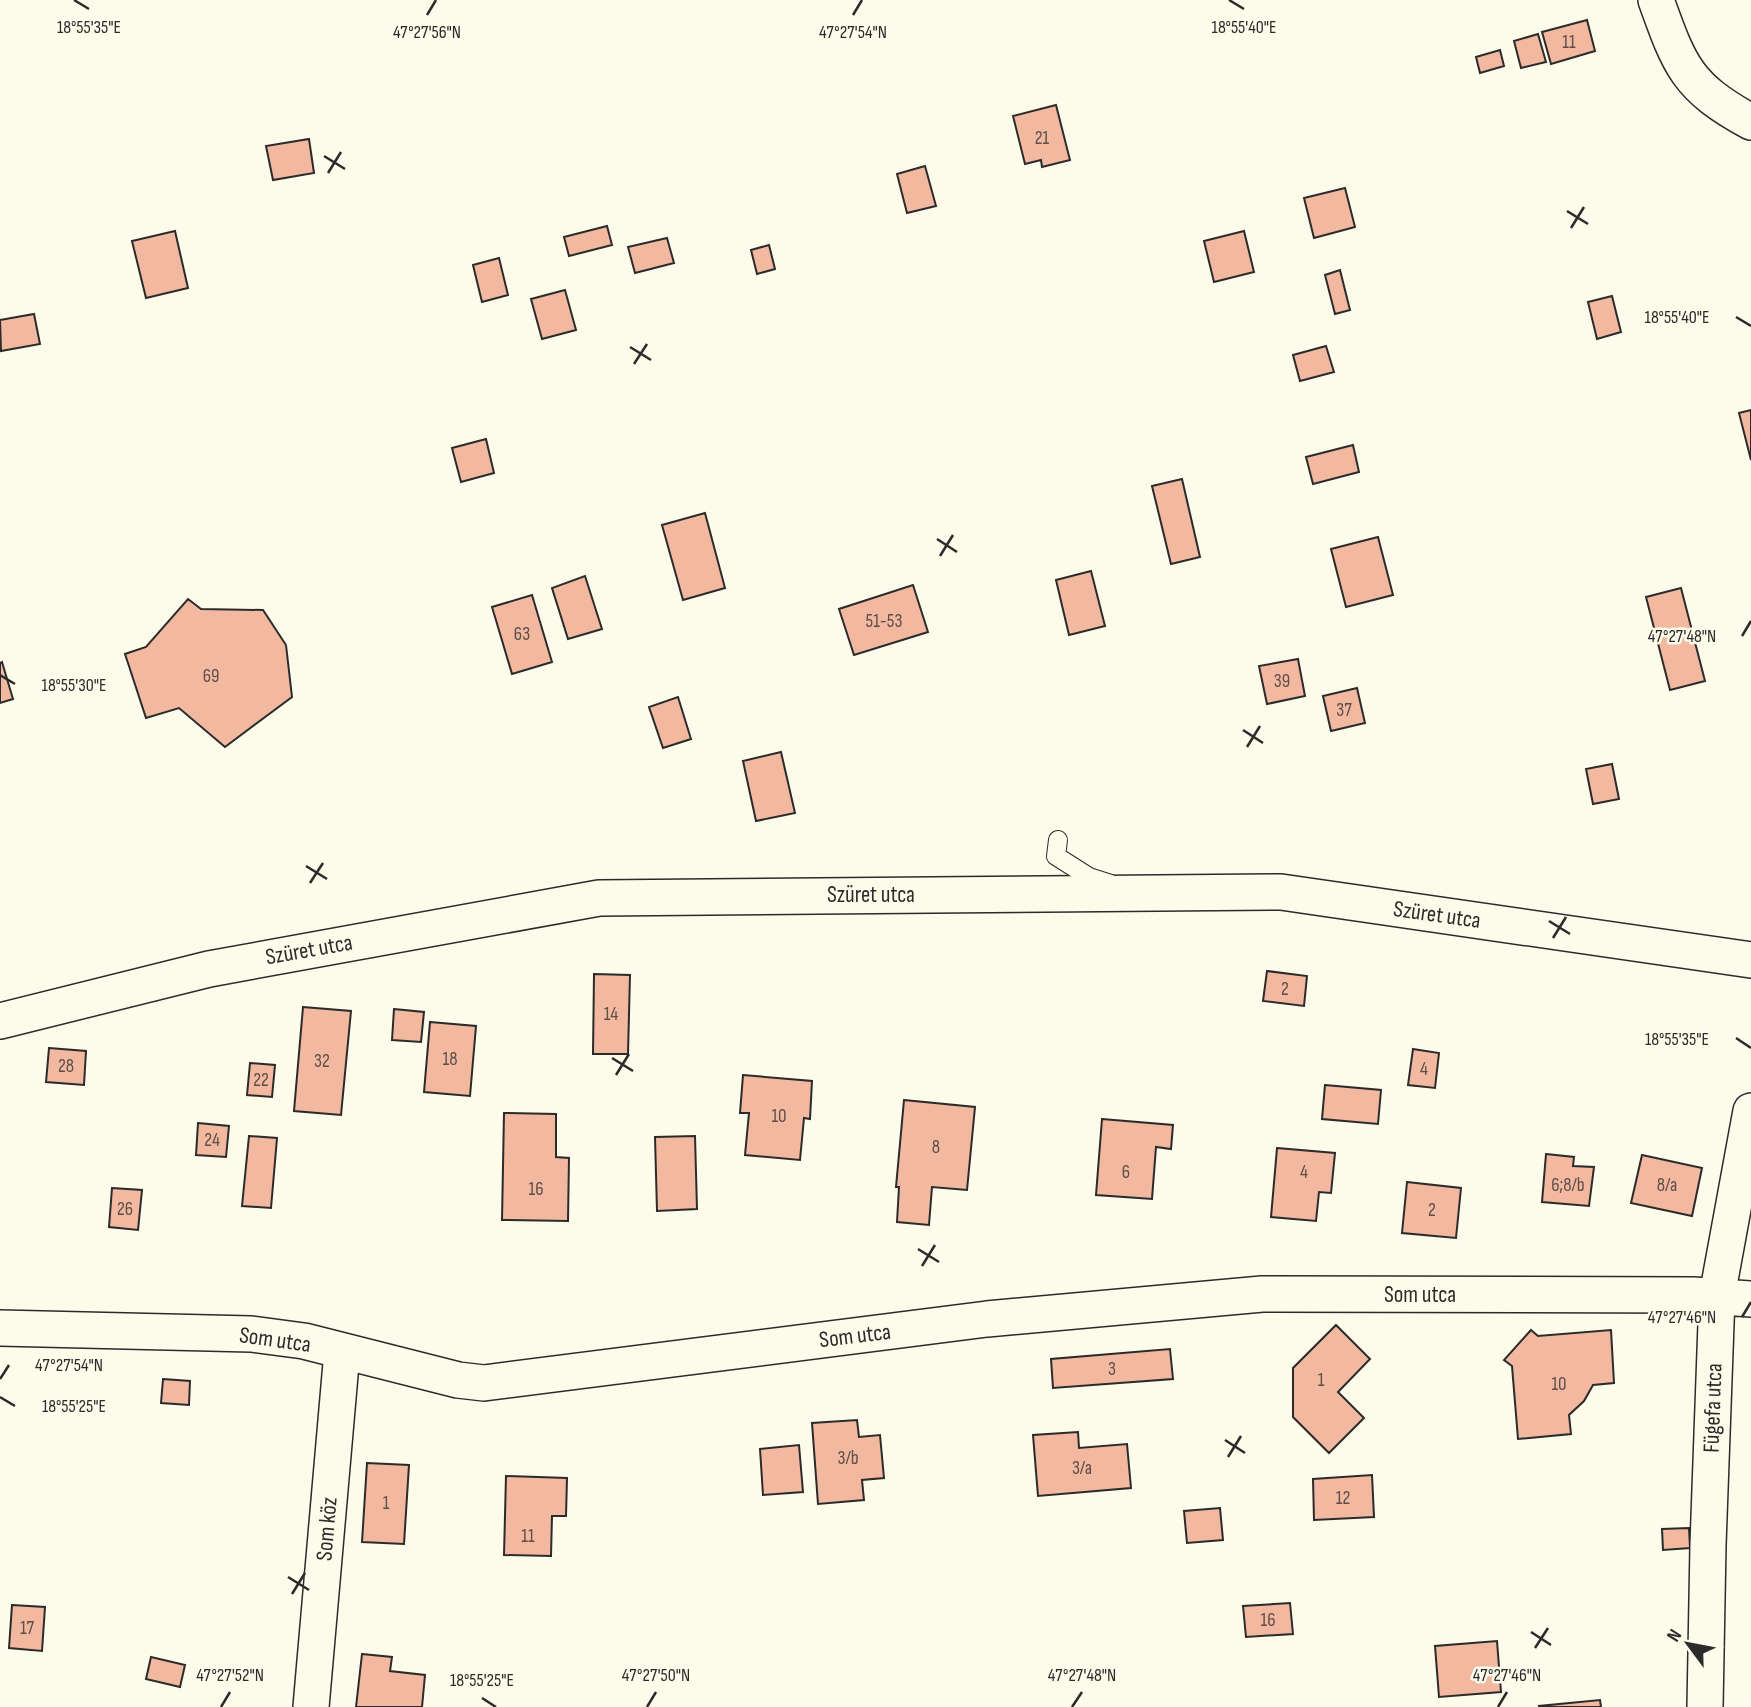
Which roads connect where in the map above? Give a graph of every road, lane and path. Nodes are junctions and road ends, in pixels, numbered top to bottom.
1 (1657, 0) edge
2 (1751, 122) edge
3 (1058, 841) dead end
4 (1141, 893) junction
5 (1751, 960) edge
6 (0, 1021) edge
7 (1751, 1111) edge
8 (1734, 1297) edge
9 (0, 1328) edge
10 (342, 1352) junction
11 (311, 1707) edge
12 (1705, 1707) edge

1 - 2 street
3 - 4 lane
4 - 5 street, Szüret utca
4 - 6 street, Szüret utca
7 - 8 street, Fügefa utca
8 - 10 street, Som utca
8 - 12 street, Fügefa utca
9 - 10 street, Som utca
10 - 11 street, Som köz

